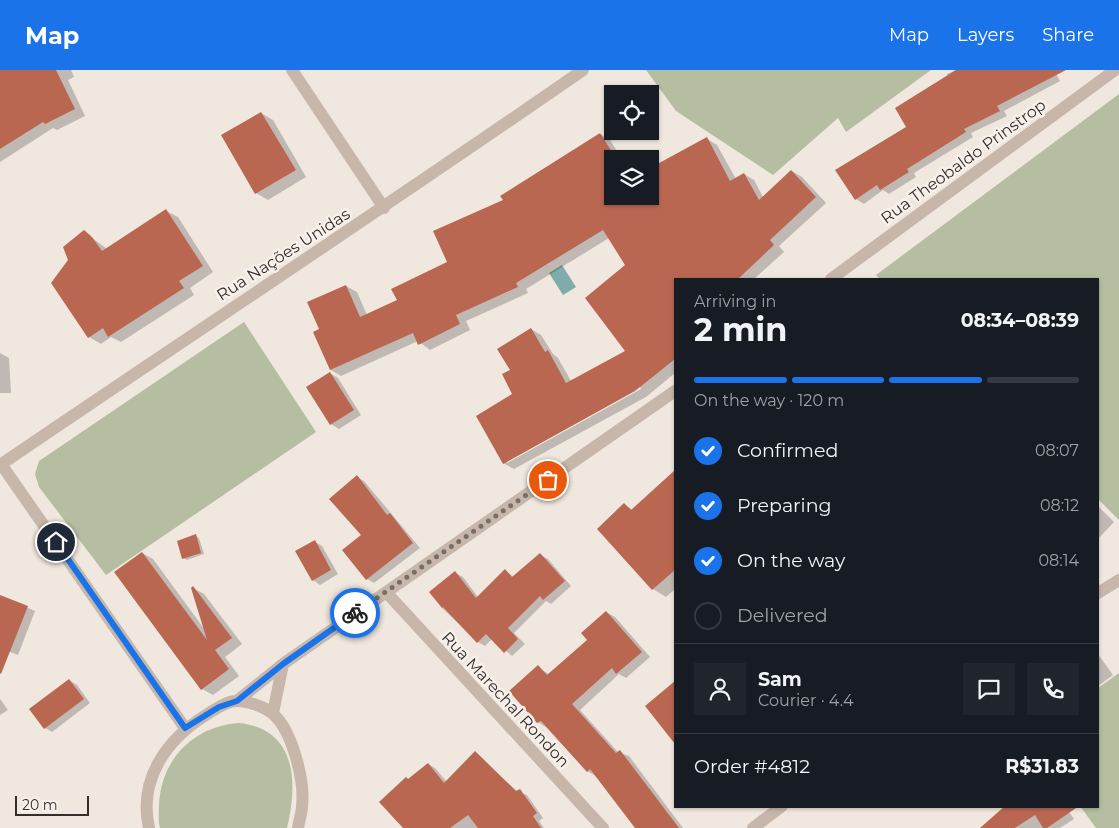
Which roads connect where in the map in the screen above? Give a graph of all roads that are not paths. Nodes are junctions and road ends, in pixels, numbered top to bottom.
1 (292, 70) edge
2 (583, 70) edge
3 (1115, 70) edge
4 (384, 208) junction
5 (832, 278) edge
6 (674, 392) edge
7 (1, 465) edge
8 (1119, 580) edge
9 (386, 592) junction
10 (1099, 592) edge
11 (283, 664) junction
12 (237, 701) junction
13 (273, 714) junction
14 (185, 728) junction
15 (779, 808) edge
16 (149, 828) edge
17 (298, 828) edge
18 (603, 828) edge
19 (754, 828) edge

1 - 4 street
2 - 4 street, Rua Nações Unidas
3 - 5 street, Rua Theobaldo Prinstrop
4 - 7 street, Rua Nações Unidas
6 - 9 street
7 - 14 street
8 - 10 street
9 - 11 street
9 - 18 street, Rua Marechal Rondon
11 - 12 street
11 - 13 street
12 - 13 street
12 - 14 street
13 - 17 street
14 - 16 street
15 - 19 street

